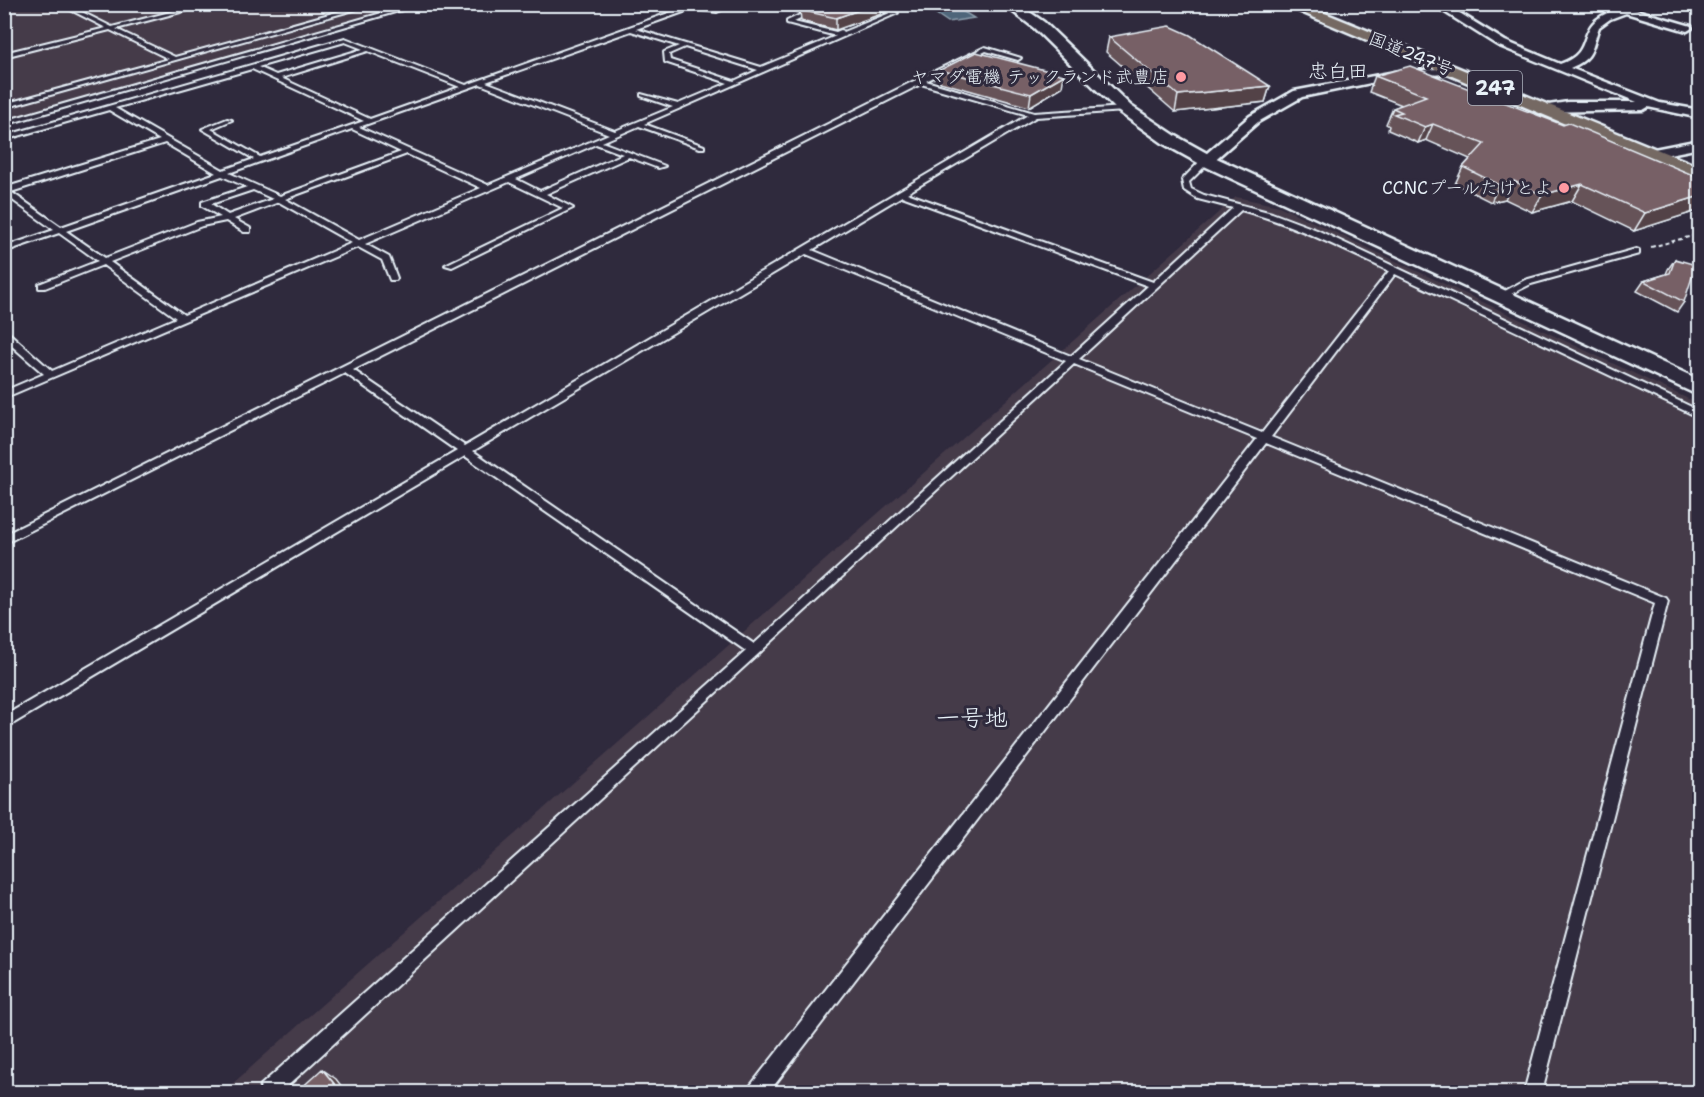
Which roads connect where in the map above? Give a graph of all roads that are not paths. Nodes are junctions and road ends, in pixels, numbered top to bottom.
1 (61, 4) edge
2 (209, 4) edge
3 (373, 4) edge
4 (421, 4) edge
5 (701, 4) edge
6 (733, 4) edge
7 (801, 4) edge
8 (830, 4) edge
9 (860, 4) edge
10 (1009, 4) edge
11 (1289, 4) edge
12 (1437, 4) edge
13 (1610, 4) edge
14 (1646, 4) edge
15 (1627, 7) edge
16 (691, 8) junction
17 (904, 10) dead end
18 (808, 13) junction
19 (895, 13) junction
20 (881, 15) dead end
21 (1698, 18) edge
22 (111, 28) junction
23 (631, 29) junction
24 (1689, 29) junction
25 (686, 45) junction
26 (369, 49) junction
27 (4, 55) edge
28 (1018, 58) dead end
29 (174, 59) junction
30 (253, 67) junction
31 (1559, 68) junction
32 (761, 69) junction
33 (1452, 70) junction
34 (276, 77) junction
35 (918, 81) junction
36 (480, 82) junction
37 (735, 83) junction
38 (465, 87) junction
39 (643, 95) dead end
40 (4, 106) edge
41 (1657, 106) junction
42 (680, 107) junction
43 (110, 108) junction
44 (1125, 109) junction
45 (1546, 109) junction
46 (1684, 111) junction
47 (1700, 114) edge
48 (1034, 115) junction
49 (229, 120) dead end
50 (370, 121) junction
51 (4, 123) edge
52 (639, 124) junction
53 (1700, 124) edge
54 (353, 127) junction
55 (615, 134) junction
56 (4, 138) edge
57 (166, 140) junction
58 (597, 142) junction
59 (1700, 144) edge
60 (702, 147) dead end
61 (407, 152) junction
62 (1650, 153) junction
63 (629, 154) junction
64 (260, 160) junction
65 (1206, 160) junction
66 (661, 166) dead end
67 (222, 173) junction
68 (1700, 175) edge
69 (510, 179) junction
70 (251, 188) junction
71 (487, 188) junction
72 (6, 192) edge
73 (542, 193) junction
74 (900, 193) junction
75 (279, 200) junction
76 (1238, 208) junction
77 (228, 218) junction
78 (62, 230) junction
79 (247, 230) dead end
80 (356, 243) junction
81 (4, 250) edge
82 (804, 250) junction
83 (1636, 252) road end
84 (104, 260) junction
85 (449, 265) dead end
86 (1394, 270) junction
87 (393, 278) dead end
88 (1154, 285) junction
89 (42, 286) dead end
90 (1498, 297) junction
91 (183, 318) junction
92 (5, 334) edge
93 (1072, 360) junction
94 (344, 368) junction
95 (51, 375) junction
96 (1700, 389) edge
97 (4, 395) edge
98 (1700, 415) edge
99 (1263, 438) junction
100 (463, 451) junction
101 (4, 540) edge
102 (755, 651) junction
103 (4, 723) edge
104 (268, 1092) edge
105 (759, 1092) edge
106 (1533, 1092) edge

1 - 22 lane
2 - 22 lane
3 - 29 lane
4 - 51 lane
5 - 16 lane
6 - 16 lane
7 - 18 lane
8 - 18 lane
9 - 19 lane
10 - 44 street
11 - 33 highway, 国道247号 / 247
12 - 31 street
13 - 15 street
14 - 24 street
15 - 24 street
15 - 31 street
16 - 23 lane
17 - 19 lane
18 - 20 lane
19 - 32 lane
21 - 24 street
22 - 27 lane
22 - 29 lane
23 - 25 lane
23 - 36 lane
25 - 32 lane
25 - 37 lane
26 - 30 lane
26 - 34 lane
26 - 38 lane
28 - 35 lane
29 - 40 lane
30 - 34 lane
30 - 43 lane
31 - 41 street
32 - 37 lane
33 - 45 highway, 国道247号 / 247
33 - 65 street
34 - 50 lane
35 - 48 lane
35 - 94 lane
36 - 38 lane
36 - 55 lane
37 - 42 lane
38 - 50 lane
39 - 42 lane
41 - 45 street
41 - 46 street
42 - 52 lane
43 - 56 lane
43 - 57 lane
44 - 48 lane
44 - 65 street
45 - 62 highway, 国道247号 / 247
46 - 47 street
46 - 53 street
48 - 74 lane
49 - 64 lane
50 - 54 lane
52 - 55 lane
52 - 60 lane
54 - 61 lane
54 - 64 lane
55 - 58 lane
57 - 67 lane
57 - 72 lane
58 - 63 lane
58 - 69 lane
59 - 62 street
61 - 71 lane
61 - 75 lane
62 - 68 highway, 国道247号 / 247
63 - 66 lane
63 - 73 lane
64 - 67 lane
65 - 76 lane
65 - 90 street
67 - 70 lane
67 - 78 lane
69 - 71 lane
69 - 73 lane
70 - 75 lane
70 - 77 lane
71 - 80 lane
72 - 78 lane
73 - 85 lane
74 - 82 lane
74 - 88 lane
75 - 77 lane
75 - 80 lane
76 - 86 lane
76 - 88 lane
77 - 79 lane
77 - 84 lane
78 - 81 lane
78 - 84 lane
80 - 87 lane
80 - 91 lane
82 - 93 lane
82 - 100 lane
83 - 90 lane
84 - 89 lane
84 - 91 lane
86 - 98 lane
86 - 99 lane
88 - 93 lane
90 - 96 street
91 - 95 lane
92 - 95 lane
93 - 99 lane
93 - 102 lane
94 - 100 lane
94 - 101 lane
95 - 97 lane
99 - 105 lane
99 - 106 lane
100 - 102 lane
100 - 103 lane
102 - 104 lane

